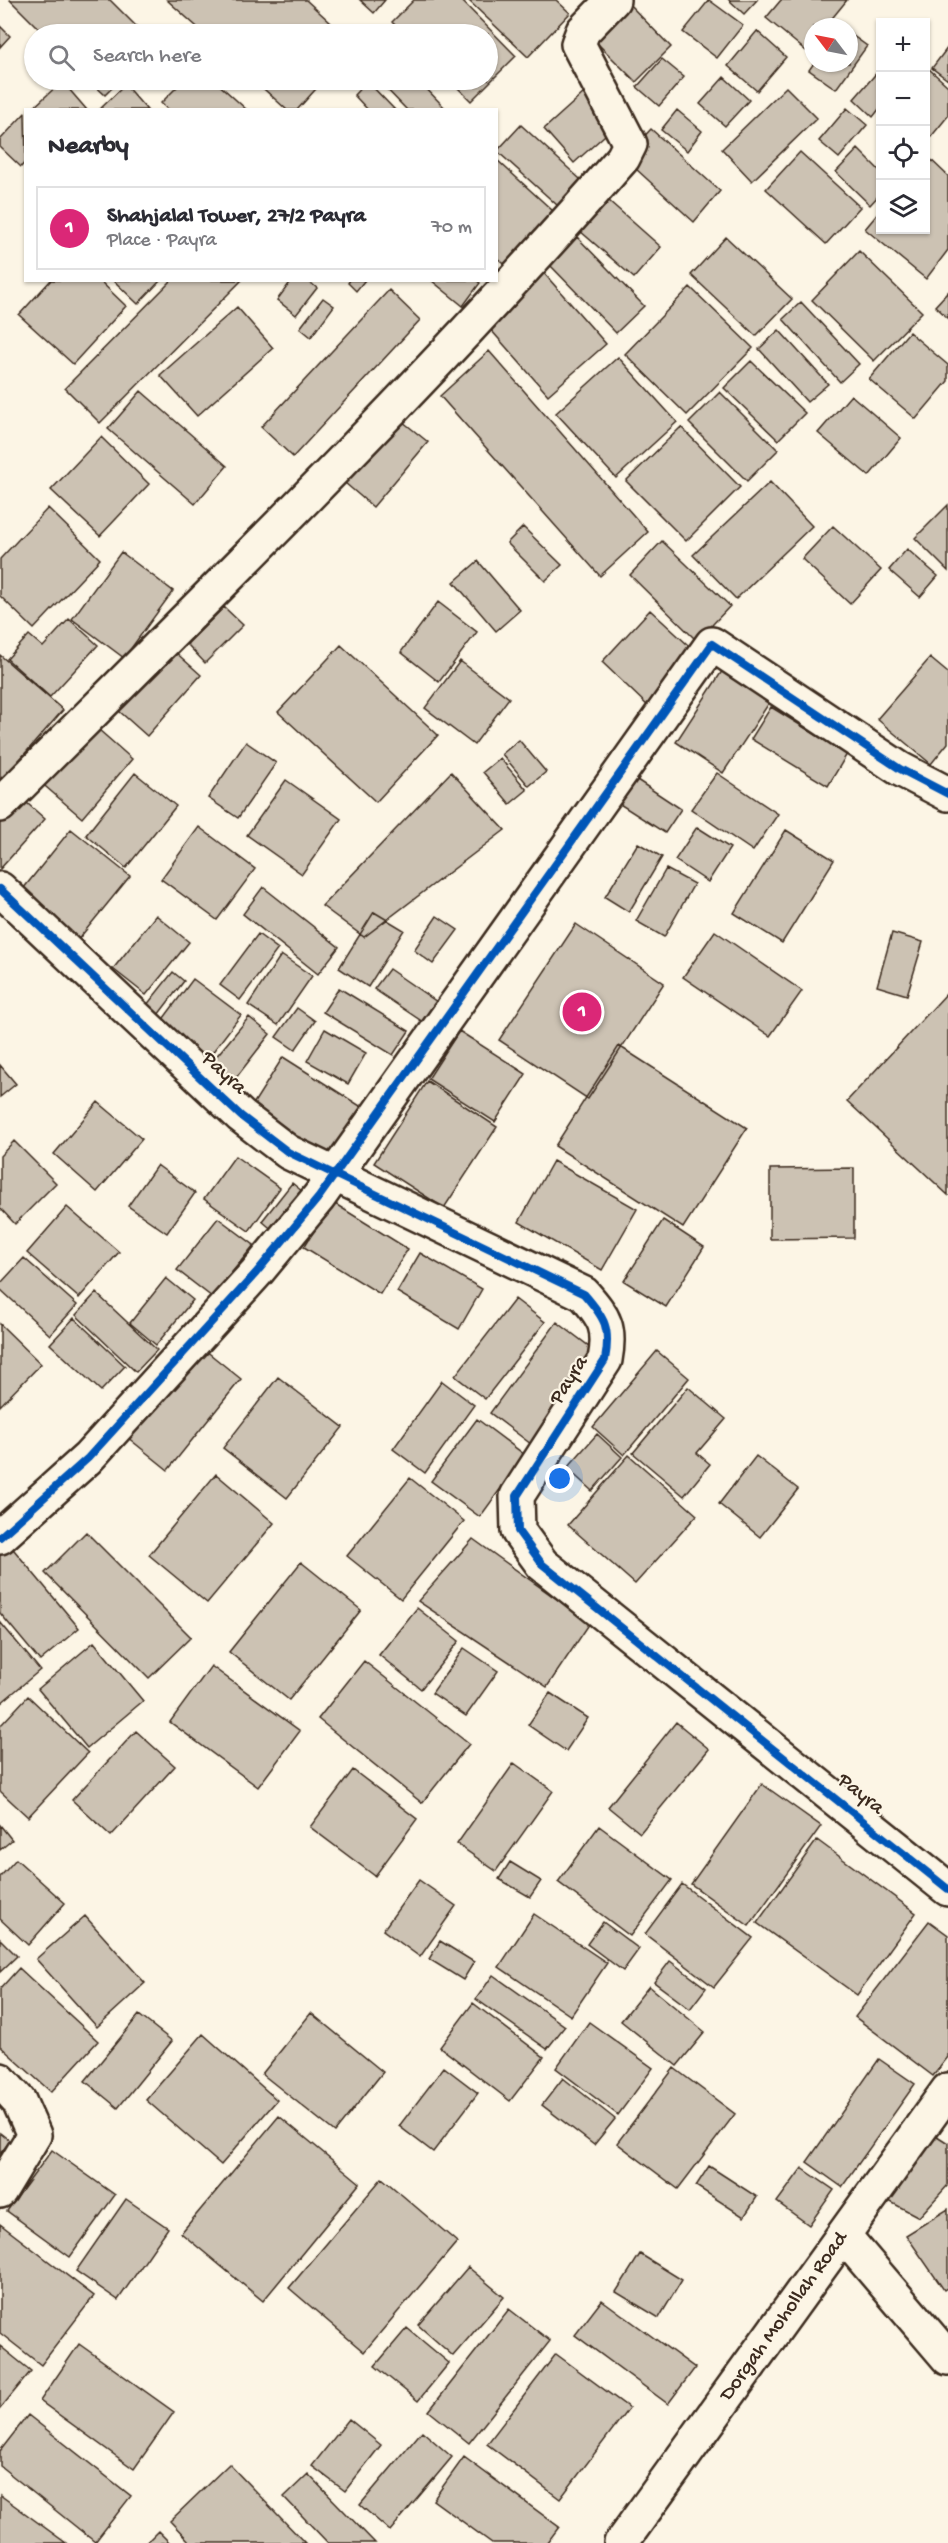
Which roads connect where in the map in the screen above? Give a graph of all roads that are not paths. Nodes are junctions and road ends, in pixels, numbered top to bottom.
1 (613, 0) edge
2 (948, 794) edge
3 (0, 804) edge
4 (0, 889) edge
5 (336, 1175) junction
6 (0, 1537) edge
7 (948, 1889) edge
8 (0, 2080) edge
9 (948, 2090) edge
10 (0, 2191) edge
11 (844, 2235) junction
12 (948, 2358) edge
13 (621, 2543) edge

1 - 3 street
2 - 5 street
4 - 5 street, Payra
5 - 6 street
5 - 7 street, Payra
8 - 10 street
9 - 11 street, Dorgah Mohollah Road
11 - 12 street
11 - 13 street, Dorgah Mohollah Road

